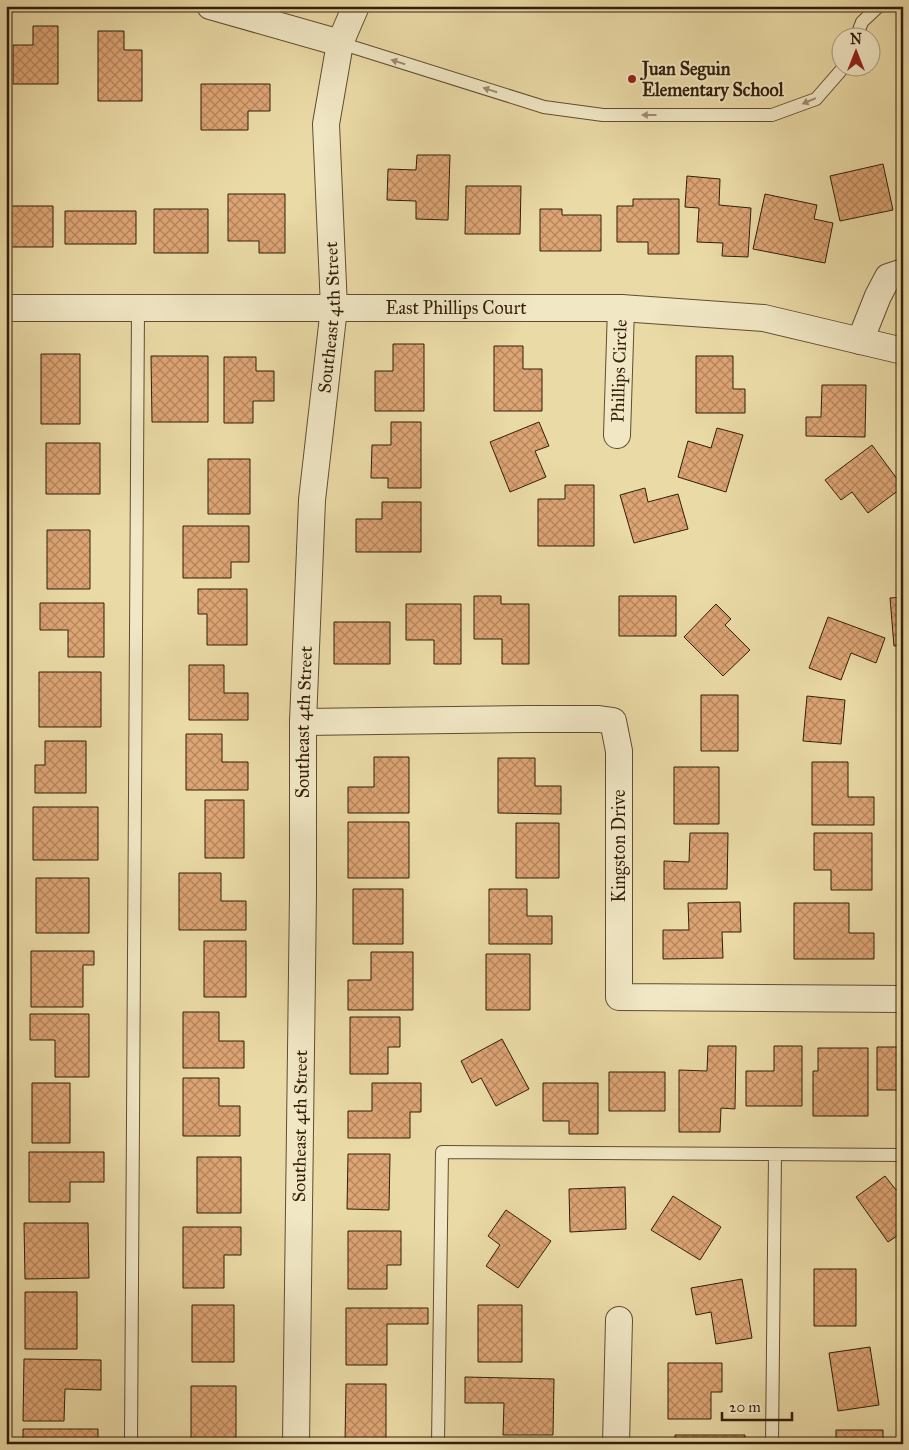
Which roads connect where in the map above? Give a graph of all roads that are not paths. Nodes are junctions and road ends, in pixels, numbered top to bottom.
1 (210, 6) edge
2 (356, 6) edge
3 (879, 6) edge
4 (860, 28) edge
5 (340, 43) junction
6 (834, 78) edge
7 (903, 272) edge
8 (6, 308) edge
9 (138, 308) junction
10 (334, 308) junction
11 (621, 308) junction
12 (860, 341) junction
13 (903, 352) edge
14 (617, 435) dead end
15 (303, 722) junction
16 (903, 999) edge
17 (775, 1154) junction
18 (903, 1155) edge
19 (619, 1320) dead end
20 (131, 1444) edge
21 (296, 1444) edge
22 (438, 1444) edge
23 (616, 1444) edge
24 (772, 1444) edge

1 - 5 street
2 - 5 street, Southeast 4th Street
3 - 4 lane
6 -> 5 lane
5 - 10 street, Southeast 4th Street
7 - 12 street
8 - 9 street, East Phillips Court
9 - 10 street, East Phillips Court
9 - 20 lane
10 - 11 street, East Phillips Court
10 - 15 street, Southeast 4th Street
11 - 12 street, East Phillips Court
11 - 14 street, Phillips Circle
12 - 13 street, East Phillips Court
15 - 16 street, Kingston Drive
15 - 21 street, Southeast 4th Street
17 - 18 lane
17 - 22 lane
17 - 24 lane
19 - 23 street

